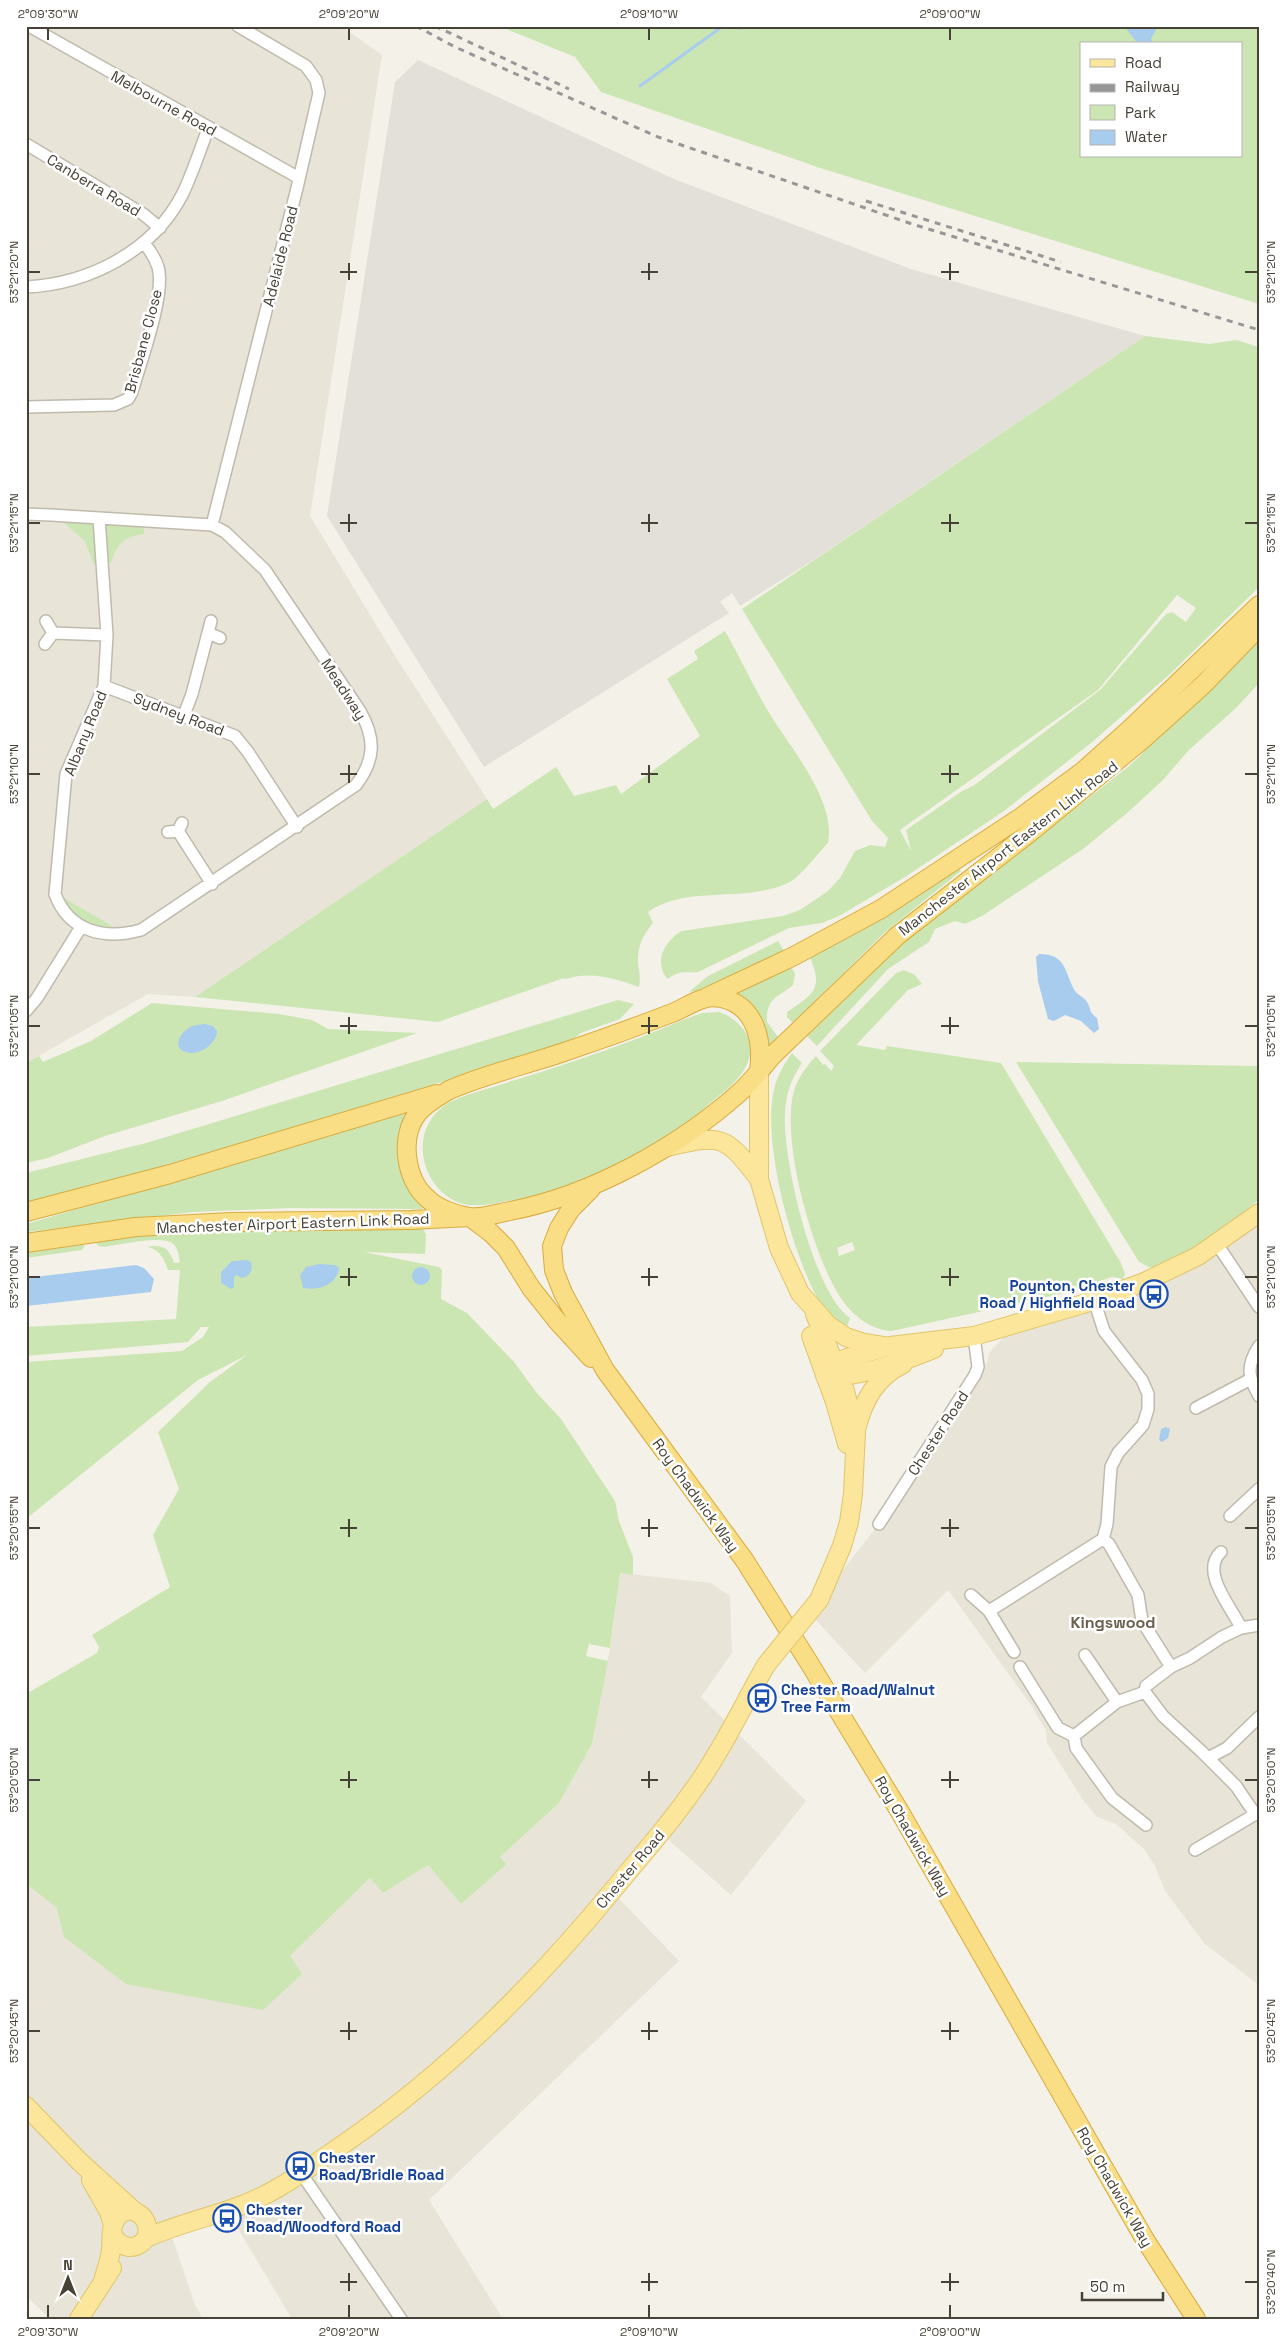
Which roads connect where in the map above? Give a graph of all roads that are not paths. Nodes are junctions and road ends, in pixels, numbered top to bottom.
1 (29, 26) edge
2 (238, 26) edge
3 (208, 128) junction
4 (26, 144) edge
5 (299, 178) junction
6 (160, 228) junction
7 (144, 243) junction
8 (26, 287) edge
9 (26, 407) edge
10 (26, 514) edge
11 (99, 518) junction
12 (212, 525) junction
13 (1259, 604) edge
14 (46, 621) dead end
15 (211, 621) dead end
16 (1259, 627) edge
17 (53, 633) junction
18 (208, 633) junction
19 (106, 635) junction
20 (220, 638) dead end
21 (45, 644) dead end
22 (104, 686) junction
23 (184, 715) junction
24 (297, 827) junction
25 (176, 829) dead end
26 (212, 884) junction
27 (81, 927) junction
28 (706, 998) junction
29 (26, 1011) edge
30 (759, 1071) junction
31 (448, 1090) junction
32 (663, 1148) junction
33 (759, 1179) junction
34 (599, 1183) junction
35 (26, 1212) edge
36 (1259, 1213) edge
37 (470, 1217) junction
38 (430, 1219) junction
39 (26, 1243) edge
40 (1217, 1244) junction
41 (531, 1288) junction
42 (800, 1293) junction
43 (1094, 1300) junction
44 (813, 1306) junction
45 (1259, 1307) edge
46 (969, 1337) junction
47 (890, 1346) junction
48 (1259, 1346) edge
49 (931, 1350) junction
50 (605, 1370) junction
51 (833, 1372) junction
52 (1250, 1380) junction
53 (1259, 1396) edge
54 (1196, 1408) dead end
55 (856, 1432) junction
56 (853, 1461) junction
57 (1259, 1489) edge
58 (1230, 1516) dead end
59 (879, 1524) dead end
60 (1103, 1539) junction
61 (1221, 1552) dead end
62 (971, 1595) dead end
63 (990, 1611) junction
64 (1259, 1625) edge
65 (1241, 1628) junction
66 (1014, 1652) dead end
67 (1085, 1655) dead end
68 (1020, 1667) dead end
69 (1170, 1667) junction
70 (1145, 1692) junction
71 (1117, 1702) junction
72 (1259, 1716) edge
73 (1074, 1736) junction
74 (1208, 1758) junction
75 (1257, 1813) edge
76 (1146, 1825) dead end
77 (1194, 1850) dead end
78 (26, 2106) edge
79 (80, 2162) junction
80 (301, 2173) junction
81 (138, 2214) junction
82 (201, 2218) junction
83 (113, 2229) junction
84 (140, 2243) junction
85 (104, 2277) junction
86 (78, 2319) edge
87 (401, 2319) edge
88 (1196, 2319) edge

1 - 3 street, Melbourne Road
2 - 5 street, Adelaide Road
3 - 5 street, Melbourne Road
3 - 6 street
4 - 6 street, Canberra Road
5 - 12 street, Adelaide Road
6 - 7 street
7 - 8 street
7 - 9 street, Brisbane Close
10 - 11 street
11 - 12 street
11 - 19 street, Albany Road
12 - 24 street, Meadway
13 - 28 highway, Manchester Airport Eastern Link Road
14 - 17 street
15 - 18 street
16 - 30 highway, Manchester Airport Eastern Link Road
17 - 19 street
17 - 21 street
18 - 20 street
18 - 23 street
19 - 22 street, Albany Road
22 - 23 street, Sydney Road
22 - 27 street, Albany Road
23 - 24 street, Sydney Road
24 - 26 street, Meadway
25 - 26 street
26 - 27 street, Meadway
27 - 29 street
28 - 30 highway
28 - 31 highway, Manchester Airport Eastern Link Road
30 - 32 highway, Manchester Airport Eastern Link Road
30 - 33 main road, Chester Road
31 - 35 highway
31 - 37 highway
32 - 33 main road, Chester Road
32 - 34 highway, Manchester Airport Eastern Link Road
33 - 42 main road, Chester Road
34 - 37 highway, Manchester Airport Eastern Link Road
34 - 50 highway, Roy Chadwick Way
36 - 40 main road
37 - 38 highway, Manchester Airport Eastern Link Road
37 - 41 highway, Roy Chadwick Way
38 - 39 highway, Manchester Airport Eastern Link Road
38 - 41 highway, Roy Chadwick Way
40 - 43 main road
40 - 45 street
41 - 50 highway, Roy Chadwick Way
42 - 44 main road, Chester Road
42 - 51 main road
43 - 46 main road
43 - 60 street
44 - 47 main road
44 - 51 main road, Chester Road
46 - 47 main road
46 - 49 main road
46 - 59 street, Chester Road
47 - 51 main road
48 - 52 street
49 - 51 main road
49 - 55 main road
50 - 88 highway, Roy Chadwick Way
51 - 55 main road, Chester Road
51 - 56 main road
52 - 53 street
52 - 54 street
55 - 56 main road, Chester Road
56 - 80 main road, Chester Road, bridge
57 - 58 street
60 - 63 street
60 - 69 street
61 - 65 street
62 - 63 street
63 - 66 street
64 - 65 street
65 - 69 street
67 - 71 street
68 - 73 street
69 - 70 street
70 - 71 street
70 - 74 street
71 - 73 street
72 - 74 street
73 - 76 street
74 - 75 street
75 - 77 street
78 - 79 main road
79 - 81 main road
79 - 83 main road
80 - 82 main road, Chester Road
80 - 87 street
81 - 82 main road, Chester Road
81 - 83 main road
81 - 84 main road
82 - 84 main road, Chester Road
83 - 84 main road
83 - 85 main road, Chester Road
84 - 85 main road, Chester Road
85 - 86 main road, Chester Road

